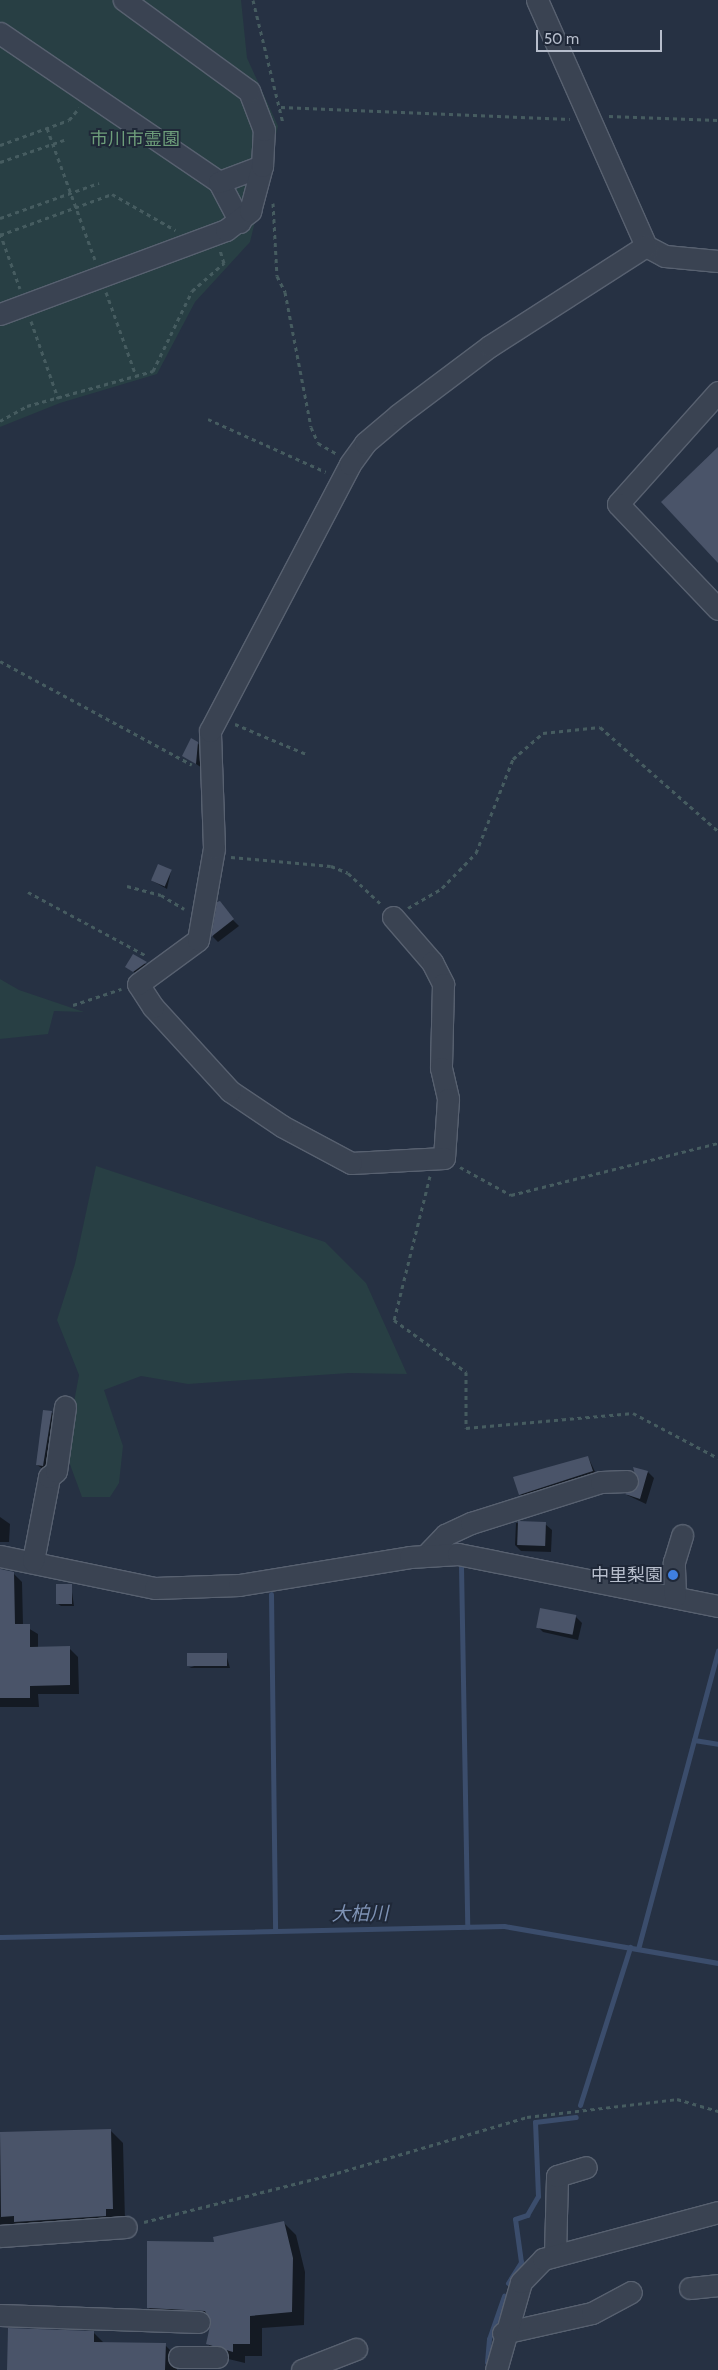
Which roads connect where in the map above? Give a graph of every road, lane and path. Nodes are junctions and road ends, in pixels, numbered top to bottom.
1 (124, 0) edge
2 (253, 0) edge
3 (537, 0) edge
4 (0, 33) edge
5 (90, 94) junction
6 (281, 107) junction
7 (593, 120) junction
8 (718, 120) edge
9 (47, 128) junction
10 (284, 133) dead end
11 (64, 140) dead end
12 (53, 144) junction
13 (0, 145) edge
14 (0, 162) edge
15 (262, 166) junction
16 (219, 182) junction
17 (99, 183) dead end
18 (272, 192) dead end
19 (70, 193) junction
20 (76, 207) junction
21 (0, 218) edge
22 (240, 222) junction
23 (0, 234) edge
24 (214, 234) junction
25 (194, 241) junction
26 (646, 246) junction
27 (718, 261) edge
28 (100, 276) junction
29 (0, 314) edge
30 (136, 376) junction
31 (718, 392) edge
32 (208, 419) dead end
33 (0, 421) edge
34 (345, 471) junction
35 (718, 610) edge
36 (0, 661) edge
37 (215, 717) junction
38 (306, 754) dead end
39 (215, 777) junction
40 (718, 830) edge
41 (214, 848) junction
42 (127, 886) dead end
43 (28, 892) dead end
44 (202, 910) junction
45 (393, 917) junction
46 (160, 964) junction
47 (138, 984) junction
48 (73, 1004) dead end
49 (718, 1143) edge
50 (439, 1157) junction
51 (65, 1407) dead end
52 (718, 1458) edge
53 (627, 1481) dead end
54 (682, 1535) dead end
55 (426, 1555) junction
56 (0, 1556) edge
57 (33, 1561) junction
58 (675, 1596) junction
59 (718, 1606) edge
60 (718, 2111) edge
61 (586, 2167) dead end
62 (718, 2212) edge
63 (126, 2227) joint
64 (0, 2236) edge
65 (0, 2241) edge
66 (555, 2254) junction
67 (718, 2285) edge
68 (690, 2288) dead end
69 (631, 2292) dead end
70 (0, 2315) edge
71 (199, 2322) dead end
72 (503, 2333) junction
73 (356, 2349) dead end
74 (217, 2357) dead end
75 (188, 2361) edge
76 (302, 2370) edge
77 (496, 2370) edge

1 - 15 street
2 - 6 path
3 - 7 street
4 - 5 street
5 - 9 path
5 - 16 street
6 - 7 path
6 - 10 path
7 - 8 path
7 - 26 street
9 - 12 path
9 - 13 path
11 - 12 path
12 - 14 path
12 - 19 path
15 - 16 street
15 - 22 street
16 - 22 street
17 - 19 path
18 - 34 path
19 - 20 path
19 - 21 path
20 - 23 path
20 - 25 path
20 - 28 path
22 - 24 street
24 - 25 street
24 - 30 path
25 - 28 street
26 - 27 street
26 - 34 street
28 - 29 street
28 - 30 path
30 - 33 path
31 - 35 street
32 - 34 path
34 - 37 street
36 - 39 path
37 - 38 path
37 - 39 street
39 - 41 street
40 - 45 path
41 - 44 street
41 - 45 path
42 - 44 path
43 - 46 path
44 - 46 street
45 - 50 street
46 - 47 street
47 - 48 path
47 - 50 street
49 - 50 path
50 - 52 path
51 - 57 street
53 - 55 street
54 - 58 street
55 - 57 street
55 - 58 street
56 - 57 street
58 - 59 street
60 - 63 path
61 - 66 street
62 - 66 street
63 - 64 street
64 - 65 street
66 - 72 street
67 - 68 street
69 - 72 street
70 - 71 street
72 - 77 street
73 - 76 street
74 - 75 street

